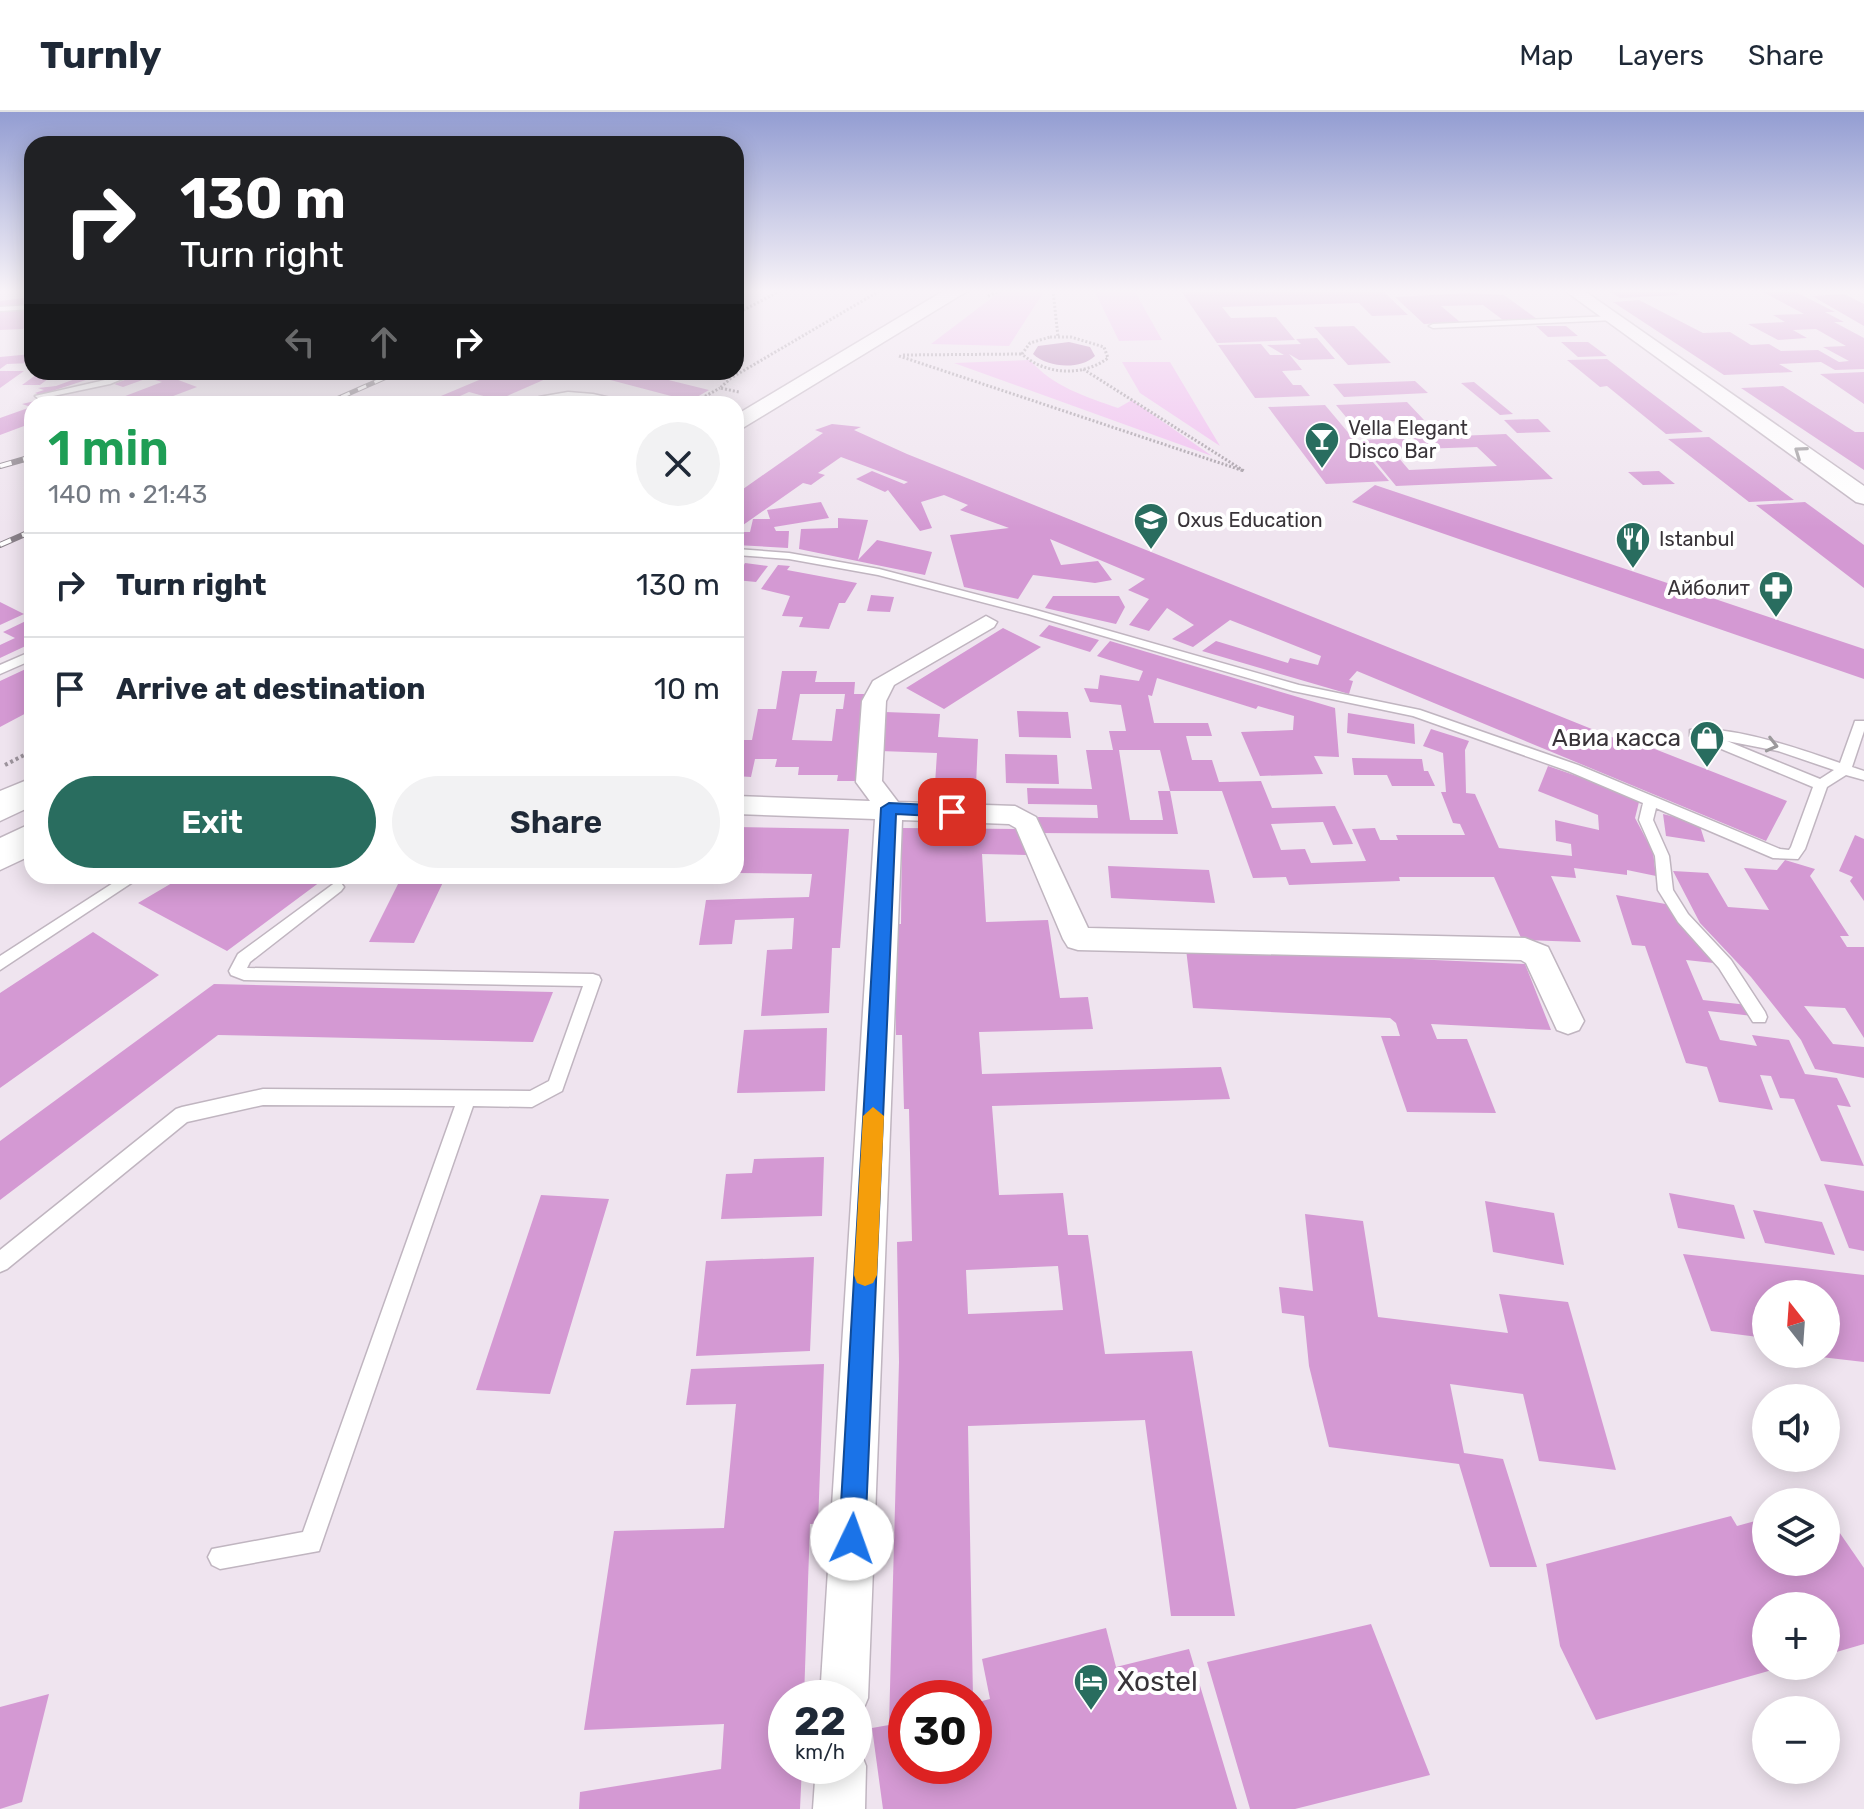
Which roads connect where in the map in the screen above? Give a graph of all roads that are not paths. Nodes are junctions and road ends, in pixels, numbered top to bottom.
1 (832, 369) edge
2 (1684, 369) edge
3 (113, 380) edge
4 (581, 394) junction
5 (39, 396) dead end
6 (546, 396) edge
7 (577, 396) edge
8 (591, 396) edge
9 (744, 420) edge
10 (1864, 497) edge
11 (744, 553) edge
12 (986, 622) dead end
13 (24, 659) edge
14 (0, 670) edge
15 (1862, 725) edge
16 (1845, 769) junction
17 (1864, 776) edge
18 (1821, 785) junction
19 (24, 794) edge
20 (1651, 799) junction
21 (744, 805) edge
22 (0, 808) edge
23 (889, 808) junction
24 (24, 842) edge
25 (0, 856) edge
26 (123, 884) edge
27 (336, 887) dead end
28 (0, 964) edge
29 (1759, 1017) dead end
30 (1568, 1021) dead end
31 (466, 1100) junction
32 (0, 1262) edge
33 (220, 1557) dead end
34 (845, 1680) edge
35 (840, 1784) edge
36 (839, 1809) edge

1 - 9 main road
10 -> 2 street
3 - 5 lane
4 - 6 lane
4 - 7 lane
4 - 8 lane
11 - 20 lane
12 - 23 street
13 - 14 lane
15 - 16 lane
16 - 17 lane
16 - 18 lane
18 -> 16 lane
18 - 20 lane
19 - 22 main road
20 - 29 lane
21 - 23 street
23 - 30 street
23 - 34 street
24 - 25 main road
26 - 28 lane
27 - 31 lane
31 - 32 lane
31 - 33 lane
35 - 36 street

